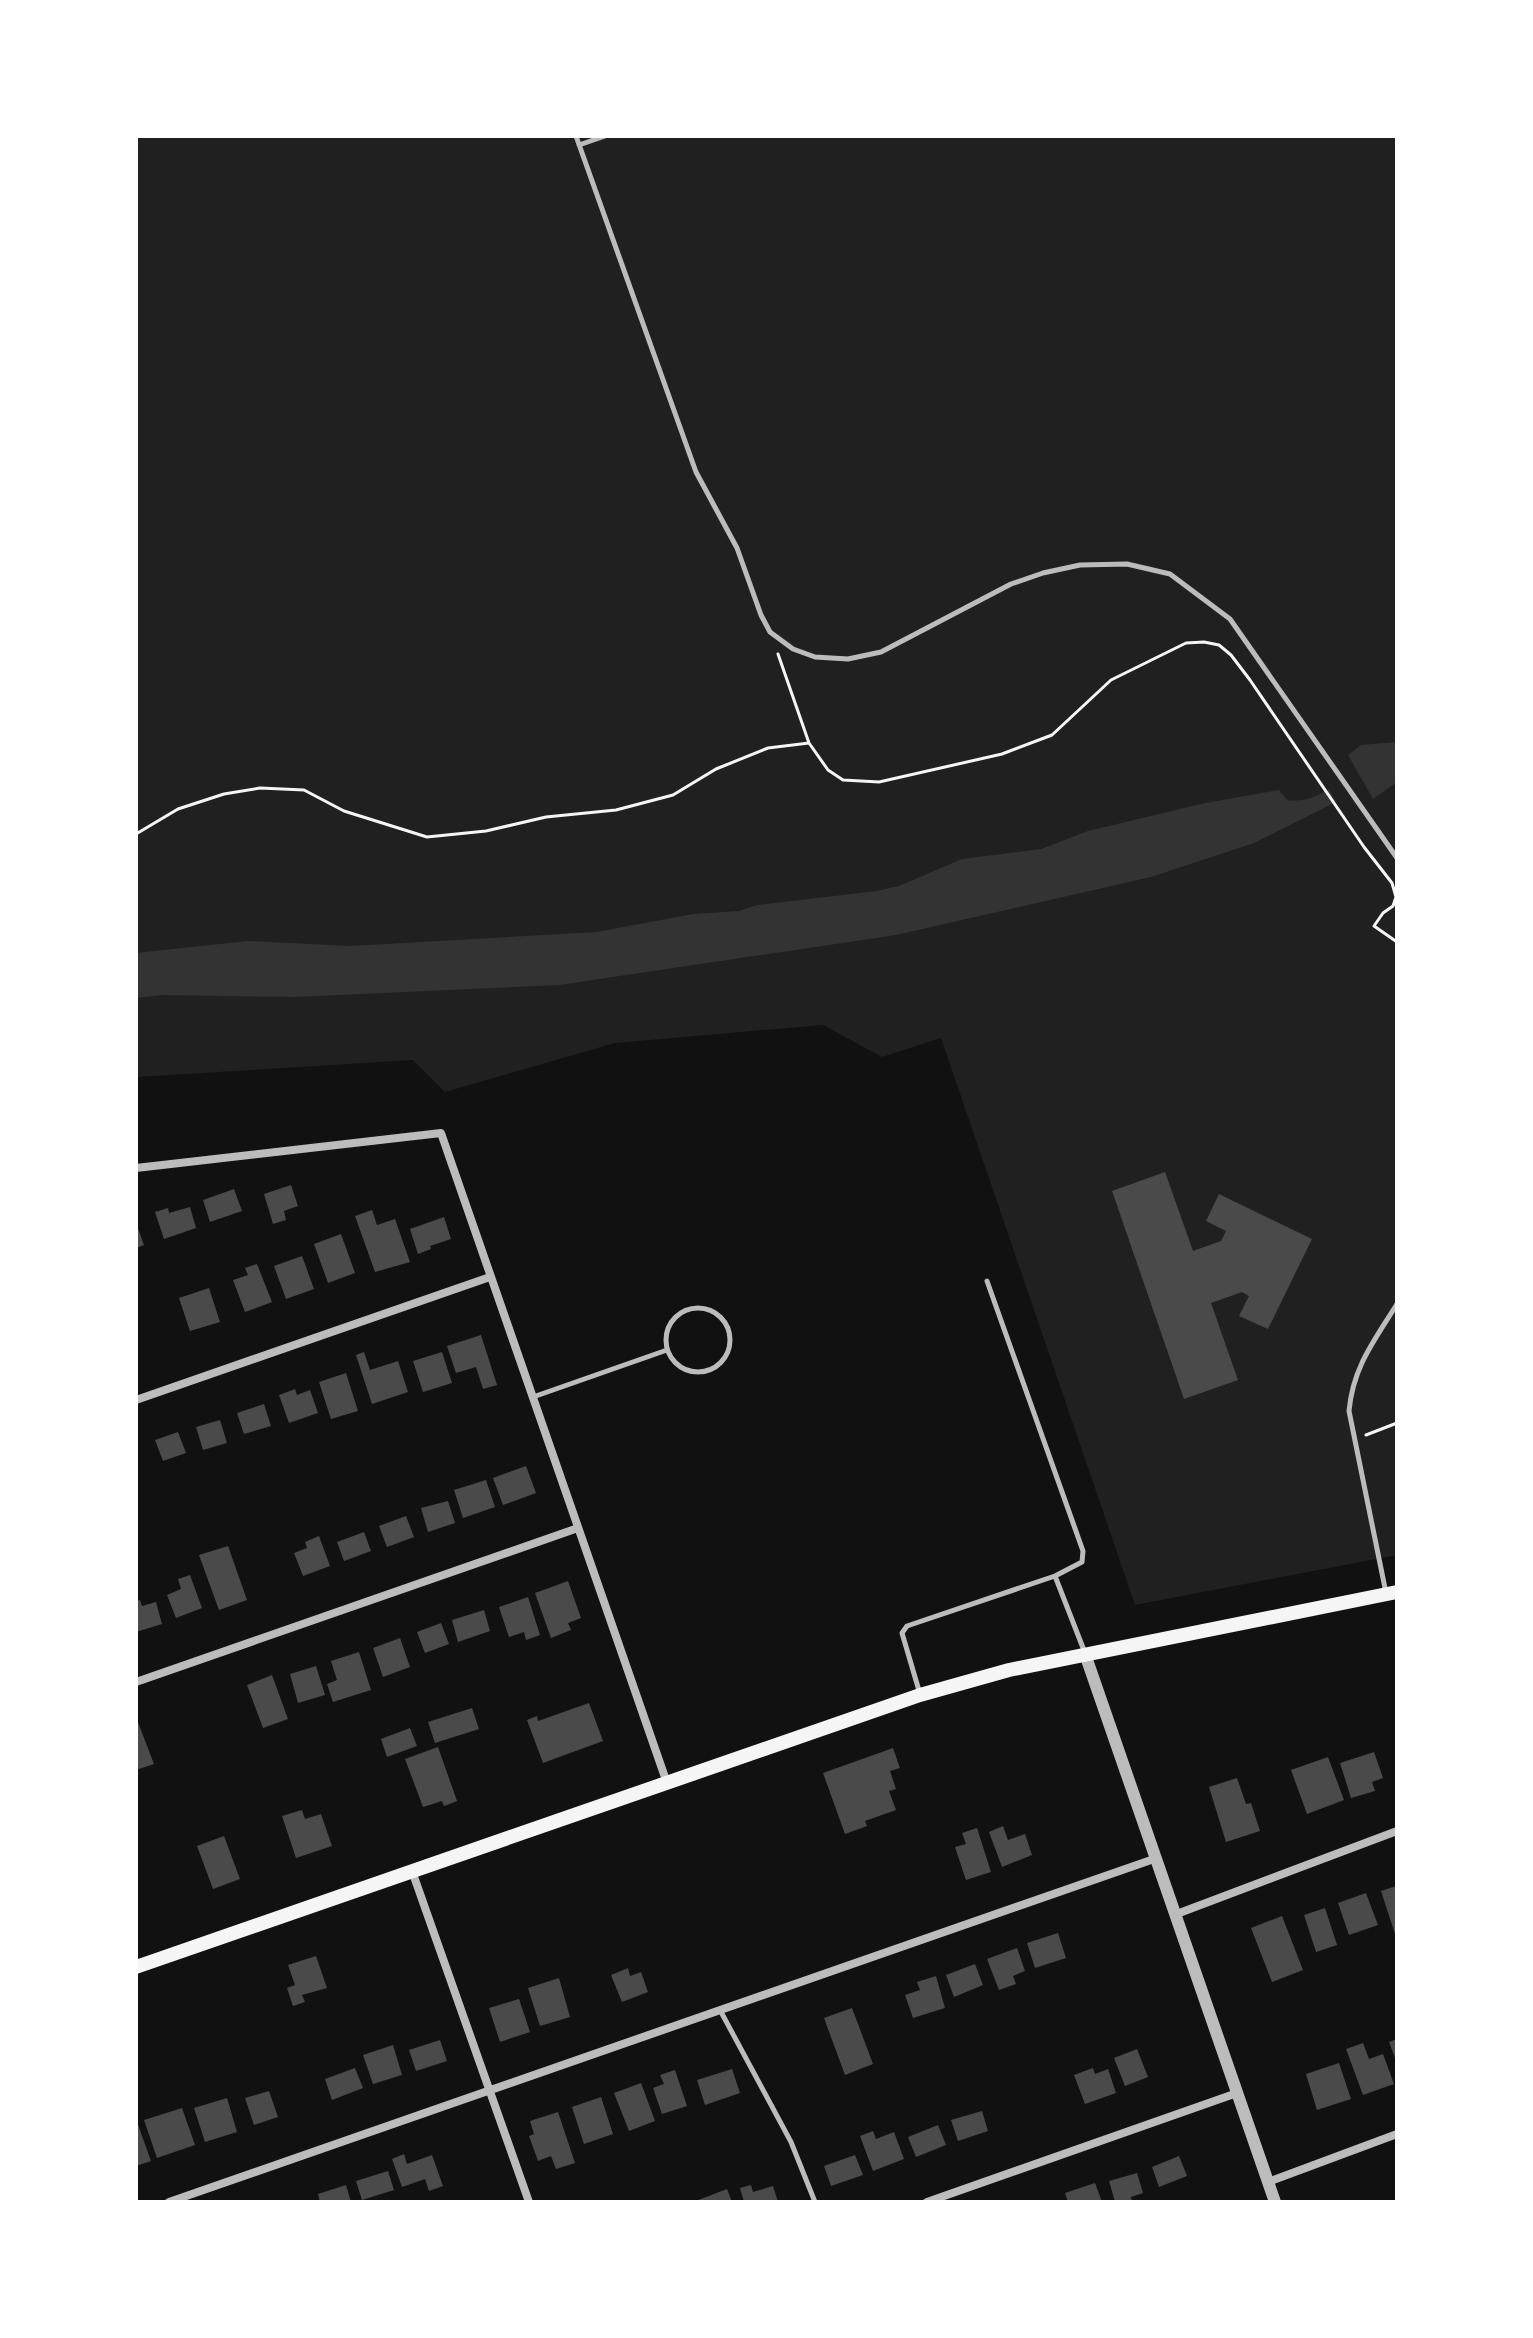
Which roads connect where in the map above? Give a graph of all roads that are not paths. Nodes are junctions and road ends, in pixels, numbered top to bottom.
1 (576, 136) edge
2 (605, 136) edge
3 (579, 145) junction
4 (1397, 858) edge
5 (136, 1168) edge
6 (490, 1277) junction
7 (987, 1281) dead end
8 (1397, 1304) edge
9 (667, 1350) junction
10 (532, 1398) junction
11 (136, 1400) edge
12 (578, 1528) junction
13 (1055, 1576) junction
14 (1392, 1593) edge
15 (1085, 1654) junction
16 (136, 1682) edge
17 (920, 1695) junction
18 (667, 1783) junction
19 (1397, 1831) edge
20 (1154, 1859) junction
21 (412, 1871) junction
22 (1174, 1915) junction
23 (136, 1967) edge
24 (720, 2010) junction
25 (490, 2091) junction
26 (1237, 2093) junction
27 (1397, 2134) edge
28 (1268, 2182) junction
29 (169, 2202) edge
30 (529, 2202) edge
31 (815, 2202) edge
32 (927, 2202) edge
33 (1275, 2202) edge

1 - 3 lane
2 - 3 lane
3 - 4 lane
5 - 6 street
6 - 10 street
6 - 11 street
7 - 13 lane
8 - 14 lane
9 - 9 lane
9 - 10 lane
10 - 12 street
12 - 16 street
12 - 18 street
13 - 15 lane
13 - 17 lane
14 - 15 main road
15 - 17 main road
15 - 20 street
17 - 18 main road
18 - 21 main road
19 - 22 street
20 - 22 street
20 - 24 street
21 - 23 main road
21 - 25 street
22 - 26 street
24 - 25 street
24 - 31 lane
25 - 29 street
25 - 30 street
26 - 28 street
26 - 32 street
27 - 28 street
28 - 33 street

